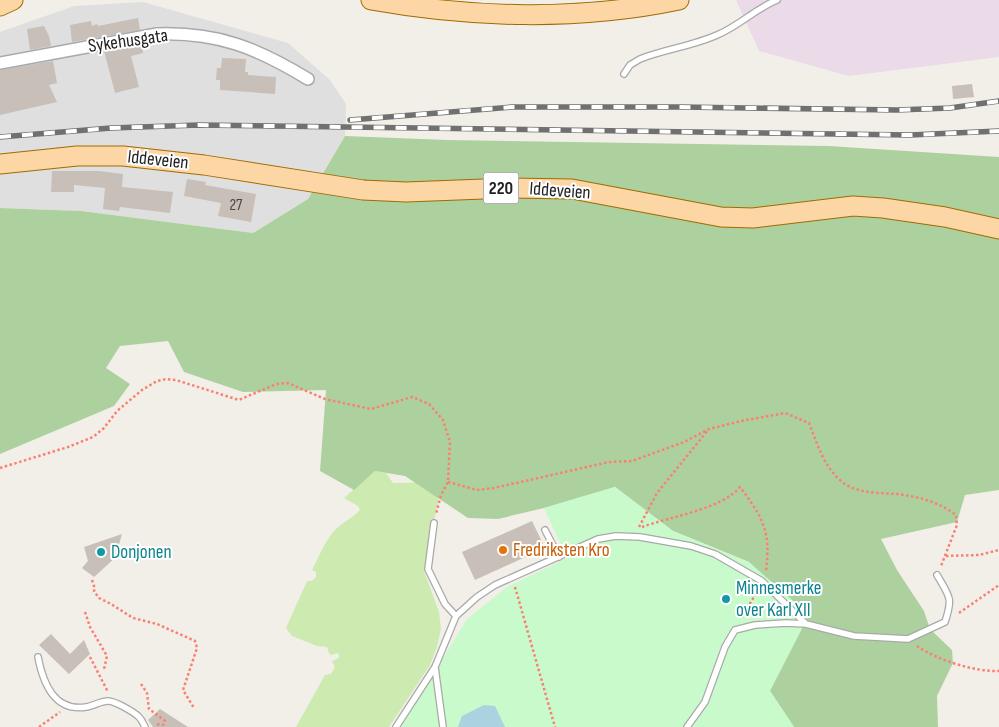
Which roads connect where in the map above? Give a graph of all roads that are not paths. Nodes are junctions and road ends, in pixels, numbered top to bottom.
1 (13, 0) edge
2 (371, 0) edge
3 (679, 0) edge
4 (777, 0) edge
5 (0, 6) edge
6 (0, 63) edge
7 (624, 74) dead end
8 (308, 79) dead end
9 (0, 164) edge
10 (999, 229) edge
11 (434, 523) road end
12 (545, 530) dead end
13 (559, 557) junction
14 (937, 575) road end
15 (456, 616) junction
16 (806, 624) junction
17 (38, 658) dead end
18 (435, 667) junction
19 (145, 727) edge
20 (396, 727) edge
21 (443, 727) edge
22 (687, 727) edge

1 - 5 main road
2 - 3 main road
4 - 7 lane
6 - 8 street, Sykehusgata
9 - 10 main road, Iddeveien / 220
11 - 15 lane
12 - 13 lane
13 - 15 lane
13 - 16 lane
14 - 16 lane
15 - 18 lane
16 - 22 lane
17 - 19 lane
18 - 20 lane
18 - 21 lane

